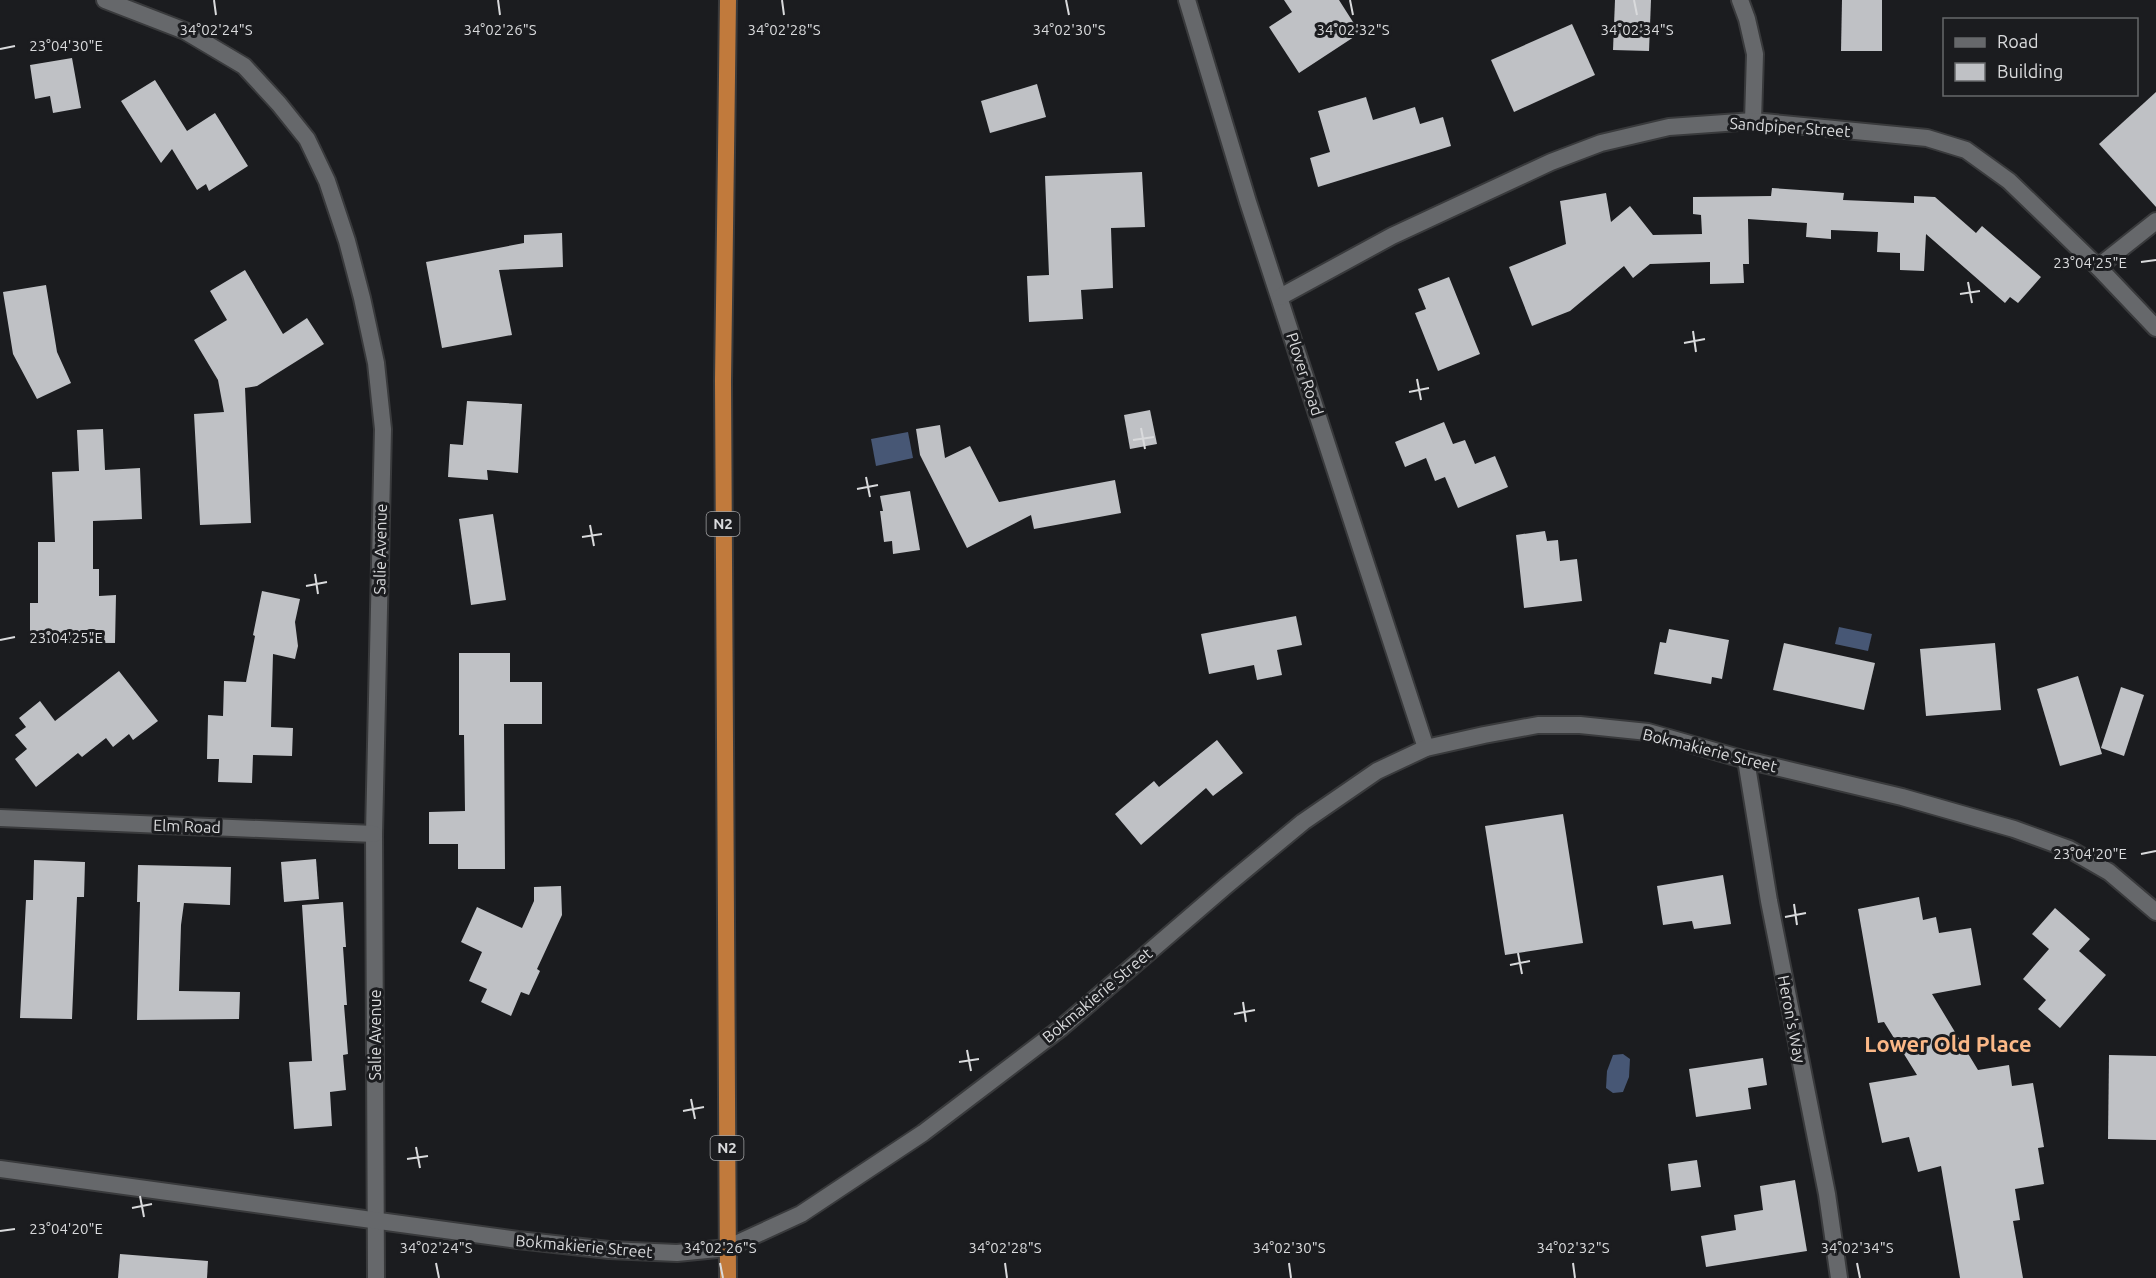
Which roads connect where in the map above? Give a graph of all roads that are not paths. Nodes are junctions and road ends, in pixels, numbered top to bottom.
1 (105, 0) edge
2 (728, 0) edge
3 (1187, 0) edge
4 (1740, 0) edge
5 (1754, 121) junction
6 (2156, 221) edge
7 (2098, 267) junction
8 (1280, 297) junction
9 (2156, 328) edge
10 (1426, 748) junction
11 (1746, 760) junction
12 (0, 818) edge
13 (374, 834) junction
14 (2156, 912) edge
15 (0, 1169) edge
16 (376, 1221) junction
17 (727, 1248) junction
18 (376, 1278) edge
19 (728, 1278) edge
20 (1839, 1278) edge

1 - 13 street, Salie Avenue
2 - 17 highway, N2
3 - 8 street, Plover Road
4 - 5 street
5 - 7 street, Sandpiper Street
5 - 8 street, Sandpiper Street
6 - 7 street
7 - 9 street, Sandpiper Street
8 - 10 street, Plover Road
10 - 11 street, Bokmakierie Street
10 - 17 street, Bokmakierie Street
11 - 14 street, Bokmakierie Street
11 - 20 street, Heron's Way
12 - 13 street, Elm Road
13 - 16 street, Salie Avenue
15 - 16 street, Bokmakierie Street
16 - 17 street, Bokmakierie Street
16 - 18 street, Salie Avenue
17 - 19 highway, N2

